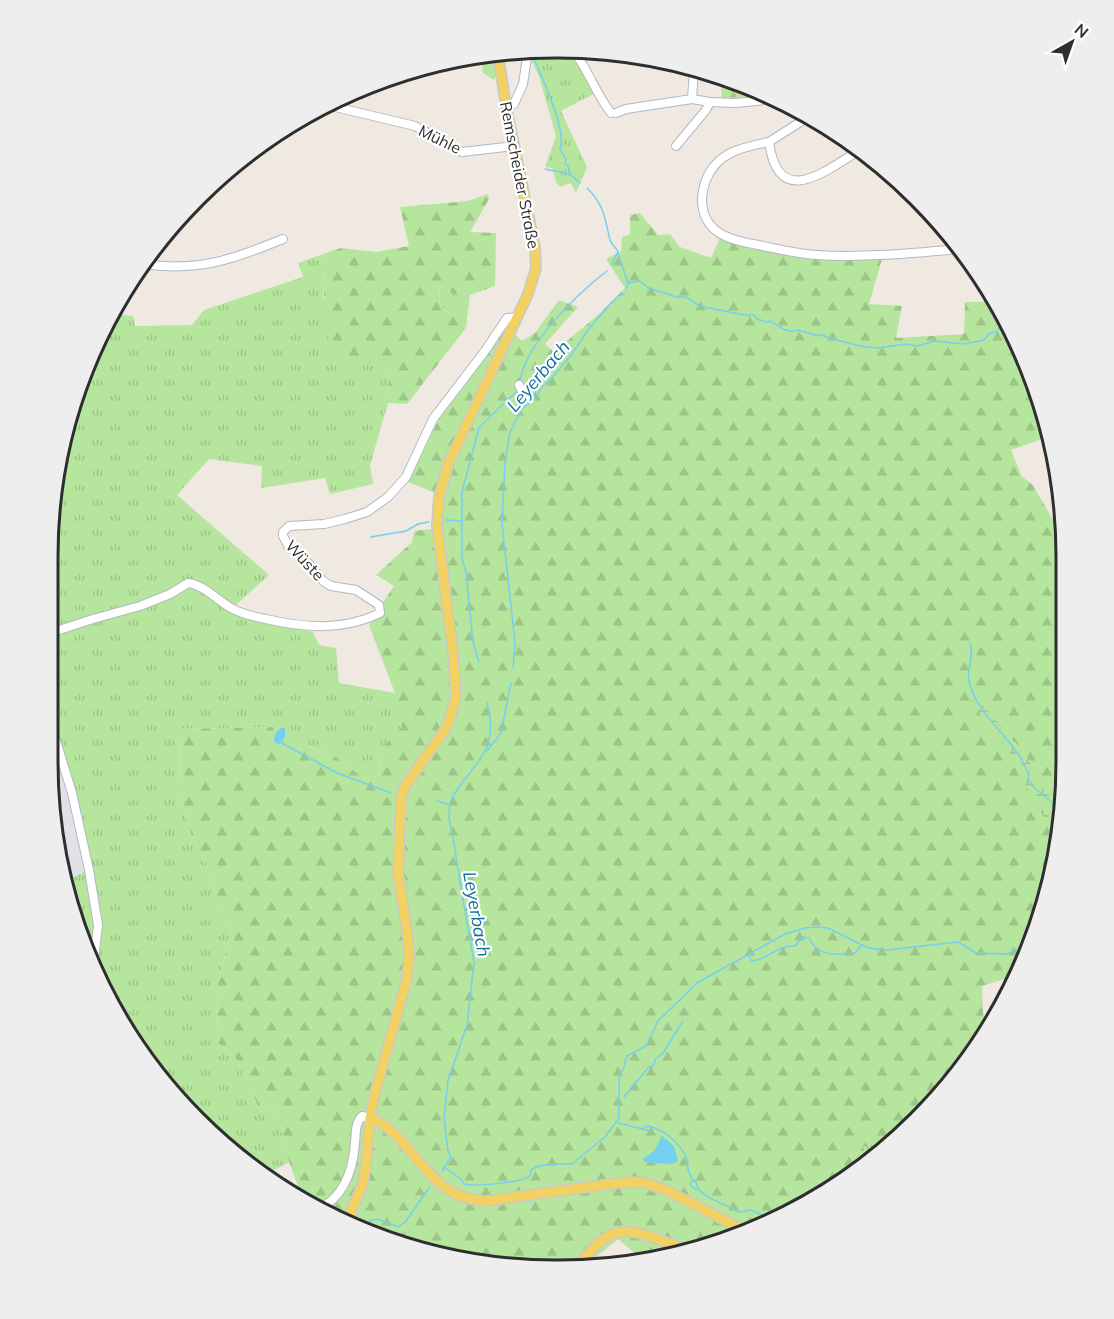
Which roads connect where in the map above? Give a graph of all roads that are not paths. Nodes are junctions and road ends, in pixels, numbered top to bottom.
1 (581, 59) edge
2 (527, 60) edge
3 (499, 62) edge
4 (693, 77) edge
5 (692, 99) junction
6 (758, 101) edge
7 (710, 102) junction
8 (506, 106) junction
9 (341, 108) edge
10 (800, 122) edge
11 (769, 142) junction
12 (514, 146) junction
13 (676, 146) dead end
14 (851, 155) edge
15 (283, 239) dead end
16 (949, 250) edge
17 (154, 265) edge
18 (517, 317) junction
19 (58, 630) edge
20 (58, 747) edge
21 (95, 950) edge
22 (370, 1118) junction
23 (327, 1204) edge
24 (350, 1215) edge
25 (737, 1227) edge
26 (676, 1246) edge
27 (584, 1259) edge

1 - 5 street
2 - 8 street
3 - 8 main road, Remscheider Straße
4 - 5 street
5 - 7 street
6 - 7 street
7 - 13 street
8 - 12 main road, Remscheider Straße
9 - 12 street, Mühle
10 - 11 street
11 - 14 street
11 - 16 street
12 - 18 main road, Remscheider Straße
15 - 17 street
18 - 19 street, Wüste
18 - 22 main road, Remscheider Straße
20 - 21 street
22 - 23 street
22 - 24 main road, Remscheider Straße
22 - 25 main road
26 - 27 main road

